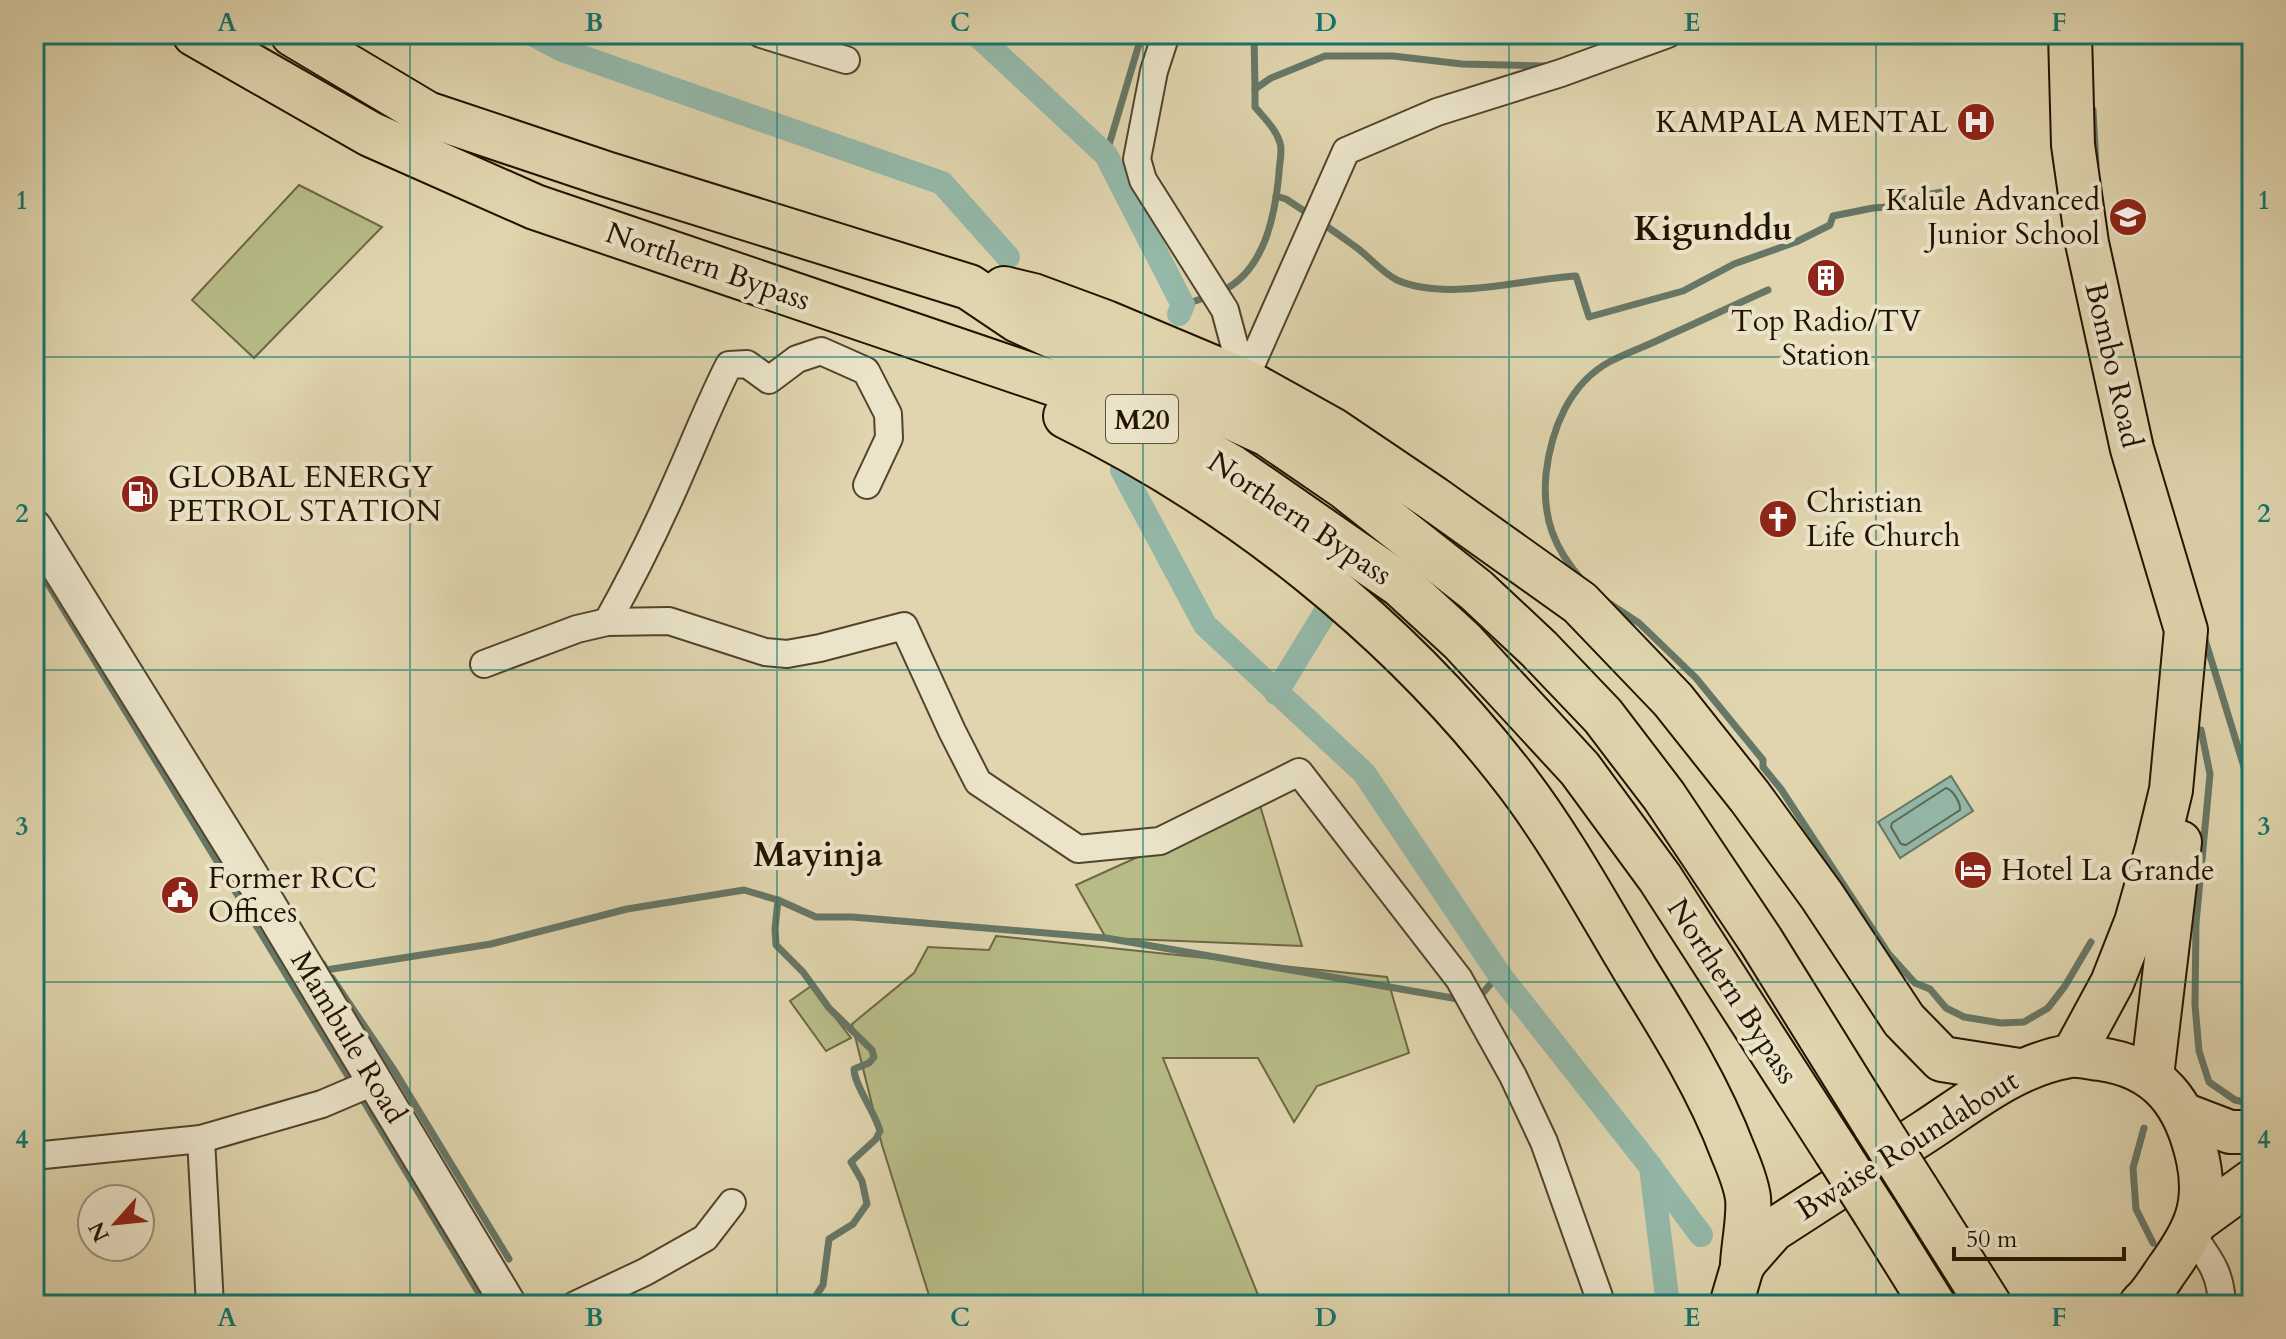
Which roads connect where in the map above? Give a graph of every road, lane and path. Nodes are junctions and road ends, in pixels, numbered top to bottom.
1 (195, 34) edge
2 (293, 34) edge
3 (761, 34) edge
4 (1166, 34) edge
5 (1668, 34) edge
6 (2070, 34) edge
7 (846, 60) dead end
8 (969, 287) junction
9 (939, 345) junction
10 (1244, 381) junction
11 (867, 485) dead end
12 (34, 527) edge
13 (607, 622) junction
14 (484, 664) dead end
15 (2182, 691) junction
16 (2073, 1055) junction
17 (2019, 1071) junction
18 (2152, 1076) junction
19 (376, 1081) junction
20 (2183, 1114) junction
21 (2252, 1132) edge
22 (201, 1139) junction
23 (34, 1156) edge
24 (2252, 1181) edge
25 (732, 1203) dead end
26 (2194, 1227) junction
27 (1743, 1264) junction
28 (2142, 1304) edge
29 (210, 1305) edge
30 (509, 1305) edge
31 (575, 1305) edge
32 (1602, 1305) edge
33 (1731, 1305) edge
34 (1933, 1305) edge
35 (1989, 1305) edge
36 (2222, 1305) edge

1 - 9 highway, Northern Bypass / M20
2 - 8 highway, Northern Bypass / M20
3 - 7 street
4 - 10 street
5 - 10 street
6 - 15 main road, Bombo Road
8 - 10 highway
8 - 35 highway, Northern Bypass / M20, bridge
9 - 27 highway
9 - 34 highway, Northern Bypass / M20, bridge
10 - 17 highway
11 - 13 street
12 - 19 street, Mambule Road
13 - 14 street
13 - 32 street
15 - 16 main road, Bombo Road
15 - 18 main road, Bombo Road
16 - 17 main road, Bwaise Roundabout
16 - 18 main road, Bwaise Roundabout
17 - 27 main road, Bwaise Roundabout
18 - 20 main road, Bwaise Roundabout
19 - 22 street
19 - 30 street, Mambule Road
20 - 21 main road
20 - 26 main road, Bwaise Roundabout
22 - 23 street
22 - 29 street
24 - 26 main road
25 - 31 street
26 - 28 main road, Bwaise Roundabout
26 - 36 street
27 - 33 main road, Bwaise Roundabout

